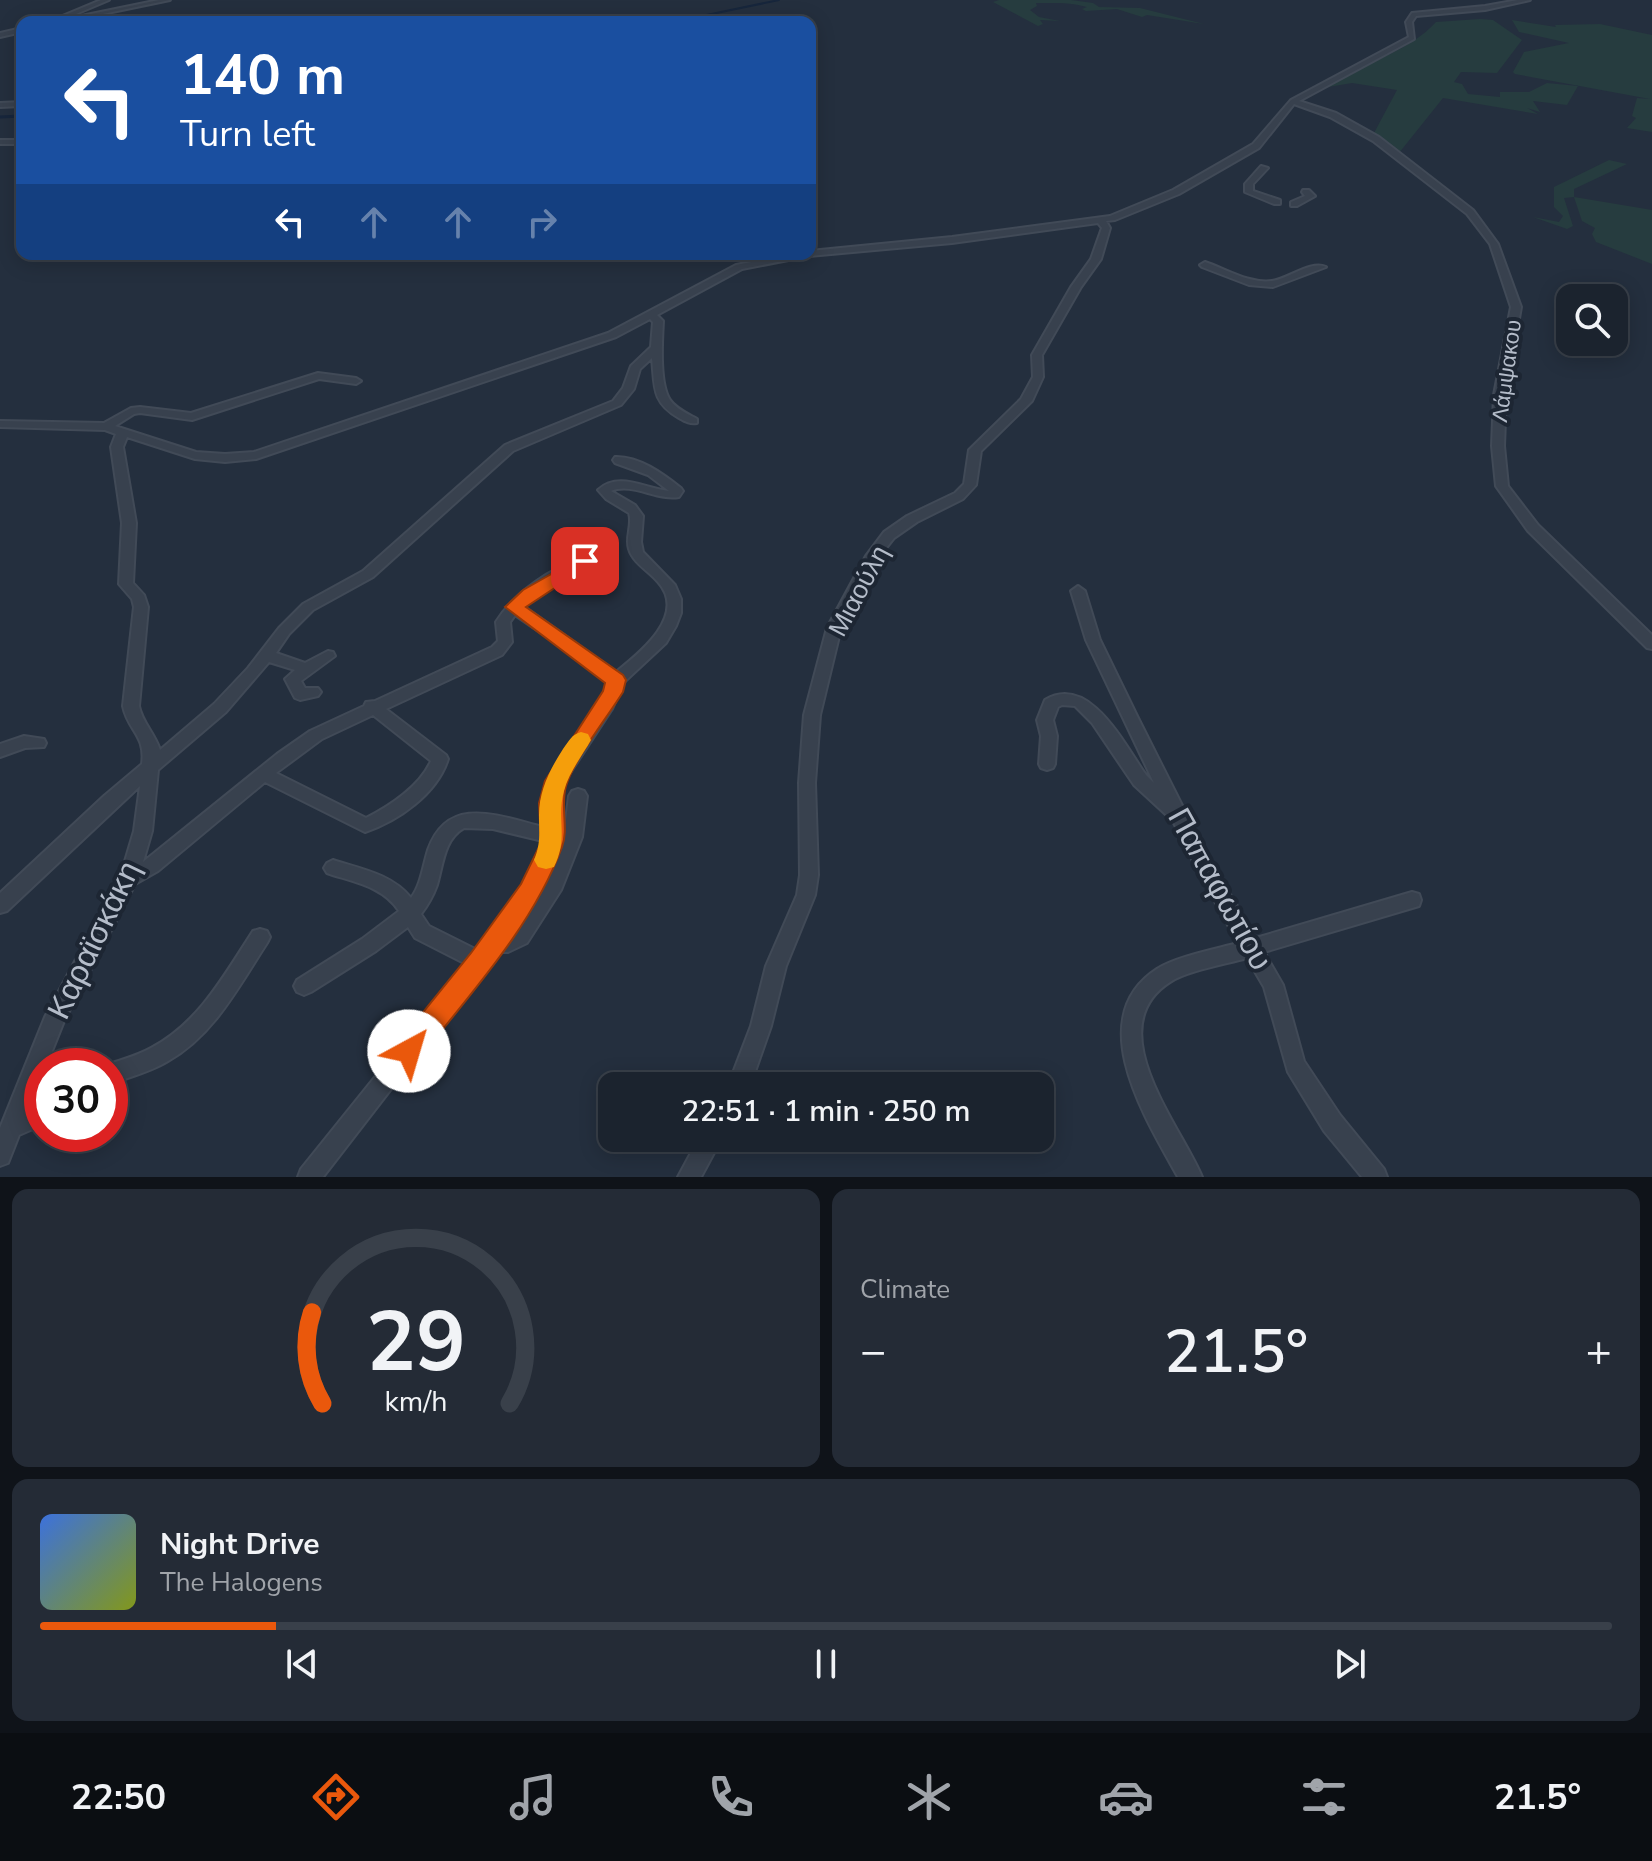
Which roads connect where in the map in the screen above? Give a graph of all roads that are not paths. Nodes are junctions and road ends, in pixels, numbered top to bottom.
1 (106, 0) edge
2 (167, 0) edge
3 (1527, 0) edge
4 (153, 6) dead end
5 (67, 16) edge
6 (84, 16) edge
7 (1293, 101) junction
8 (1264, 168) dead end
9 (1306, 192) dead end
10 (1277, 202) dead end
11 (1294, 204) dead end
12 (1101, 221) junction
13 (816, 253) edge
14 (777, 260) edge
15 (1321, 267) dead end
16 (1258, 274) dead end
17 (652, 315) junction
18 (656, 348) junction
19 (356, 381) dead end
20 (693, 421) dead end
21 (0, 424) edge
22 (14, 424) junction
23 (106, 427) junction
24 (123, 431) junction
25 (0, 438) edge
26 (619, 460) dead end
27 (585, 561) dead end
28 (1078, 591) dead end
29 (514, 607) junction
30 (1652, 644) edge
31 (266, 655) junction
32 (328, 656) dead end
33 (307, 669) junction
34 (616, 680) junction
35 (313, 692) dead end
36 (372, 706) junction
37 (38, 743) dead end
38 (0, 751) edge
39 (1047, 764) dead end
40 (151, 765) junction
41 (263, 774) junction
42 (578, 796) dead end
43 (1179, 817) junction
44 (553, 836) junction
45 (333, 868) dead end
46 (129, 879) junction
47 (1412, 900) dead end
48 (0, 905) edge
49 (410, 914) junction
50 (260, 937) dead end
51 (493, 944) junction
52 (1254, 949) junction
53 (480, 961) junction
54 (304, 986) dead end
55 (128, 1067) edge
56 (744, 1072) edge
57 (10, 1118) edge
58 (703, 1152) edge
59 (0, 1155) edge
60 (309, 1177) edge
61 (689, 1177) edge
62 (1191, 1177) edge
63 (1376, 1177) edge

1 - 5 street
2 - 4 street
2 - 6 street
3 - 7 street
7 - 12 street
7 - 30 street, Λάμψακου
8 - 10 street
9 - 11 street
12 - 13 street
12 - 56 street, Μιαούλη
14 - 17 street
15 - 16 street
17 - 18 street
17 - 24 street
18 - 20 street
18 - 31 street
19 - 23 street
21 - 22 street
22 - 23 street
22 - 25 street
23 - 24 street
24 - 40 street
26 - 34 street
27 - 29 street
28 - 43 street, Παπαφωτίου
29 - 34 street
29 - 36 street
31 - 33 street
31 - 40 street
32 - 33 street
33 - 35 street
34 - 44 street
36 - 41 street
36 - 41 street
37 - 38 street
39 - 43 street
40 - 46 street, Καραϊσκάκη
40 - 48 street
41 - 46 street
42 - 51 street
43 - 52 street, Παπαφωτίου
44 - 49 street
44 - 51 street
45 - 49 street
46 - 57 street, Καραϊσκάκη
47 - 52 street
49 - 53 street
49 - 54 street
50 - 55 street
51 - 53 street
52 - 62 street
52 - 63 street, Παπαφωτίου
53 - 60 street
57 - 59 street, Καραϊσκάκη
58 - 61 street

